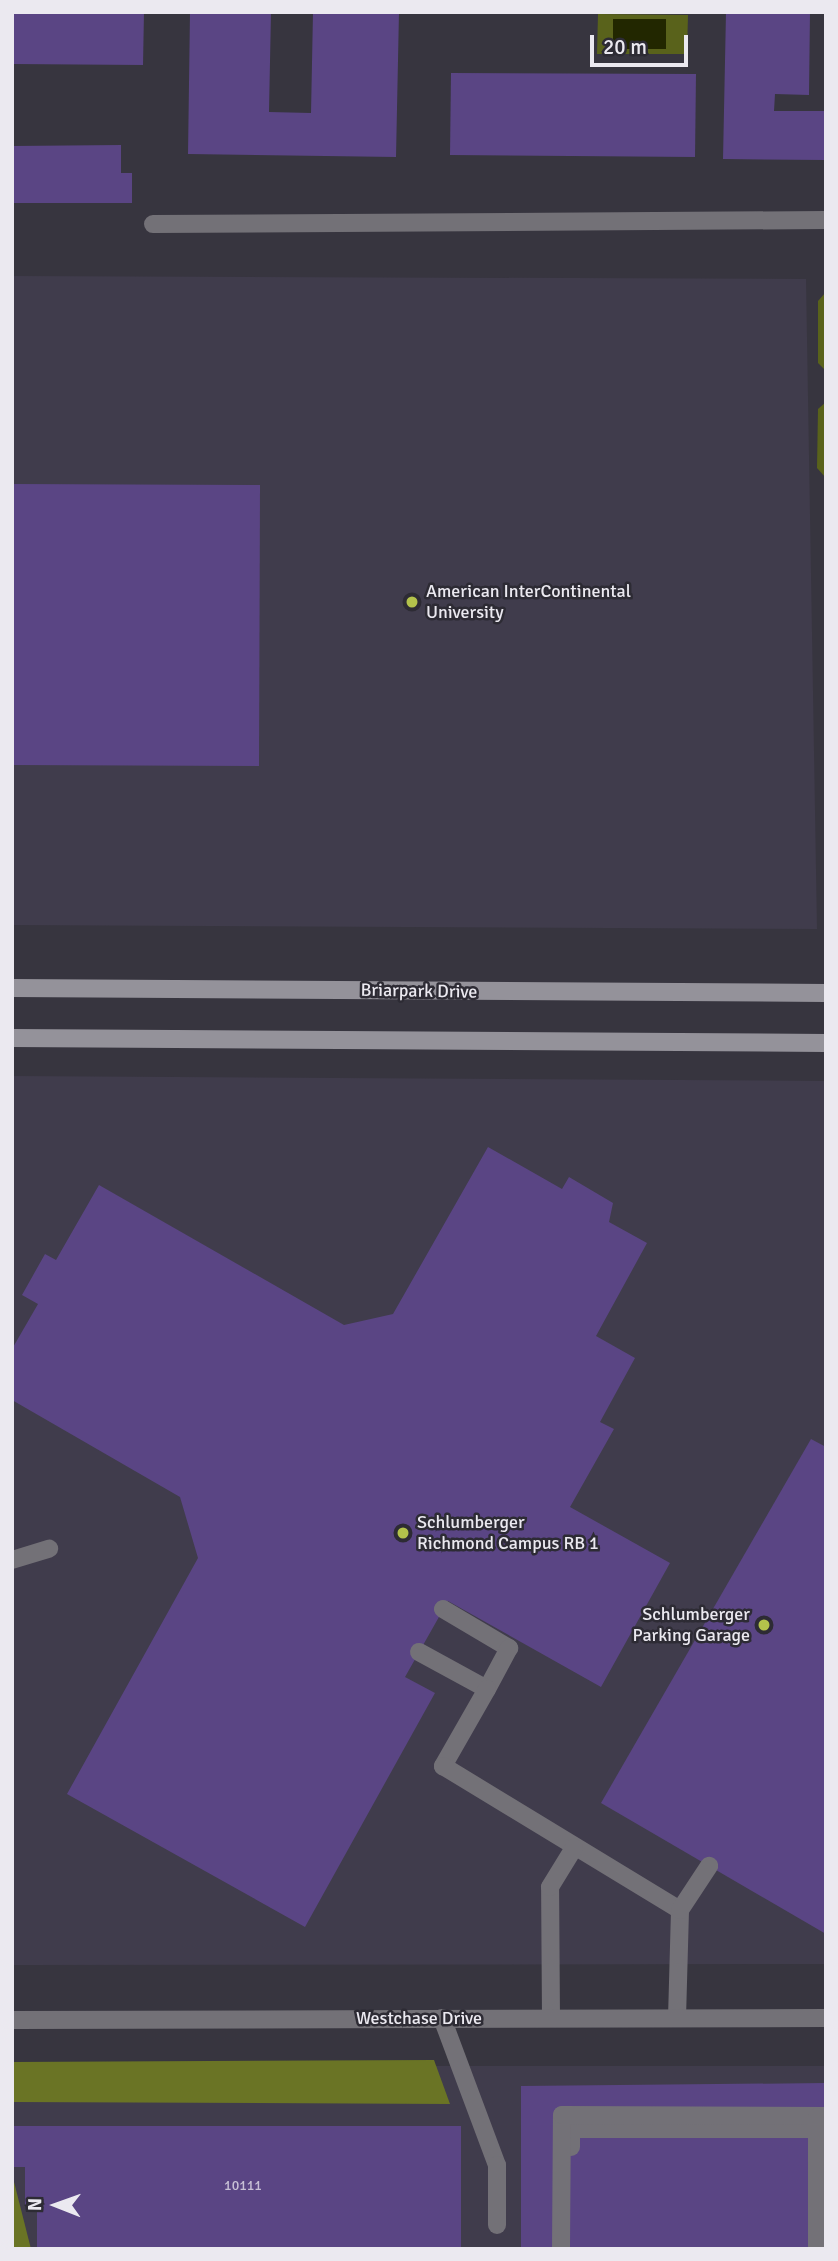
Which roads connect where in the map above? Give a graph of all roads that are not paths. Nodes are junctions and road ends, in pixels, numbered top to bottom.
1 (826, 220) edge
2 (153, 224) dead end
3 (12, 988) edge
4 (826, 993) edge
5 (12, 1038) edge
6 (826, 1043) edge
7 (49, 1549) dead end
8 (12, 1560) edge
9 (443, 1609) dead end
10 (419, 1652) dead end
11 (487, 1689) junction
12 (574, 1848) junction
13 (709, 1866) dead end
14 (680, 1910) junction
15 (442, 2018) junction
16 (551, 2018) junction
17 (677, 2018) junction
18 (826, 2018) edge
19 (12, 2020) edge
20 (823, 2121) edge
21 (497, 2225) dead end
22 (561, 2249) edge
23 (570, 2249) edge
24 (817, 2249) edge

1 - 2 street
3 - 4 street, Briarpark Drive
5 - 6 street
7 - 8 street
9 - 11 street
10 - 11 street
11 - 12 street
12 - 14 street
12 - 16 street
13 - 14 street
14 - 17 street
15 - 16 street, Westchase Drive
15 - 19 street, Westchase Drive
15 - 21 street
16 - 17 street, Westchase Drive
17 - 18 street, Westchase Drive
20 - 22 street
20 - 23 street
20 - 24 street

